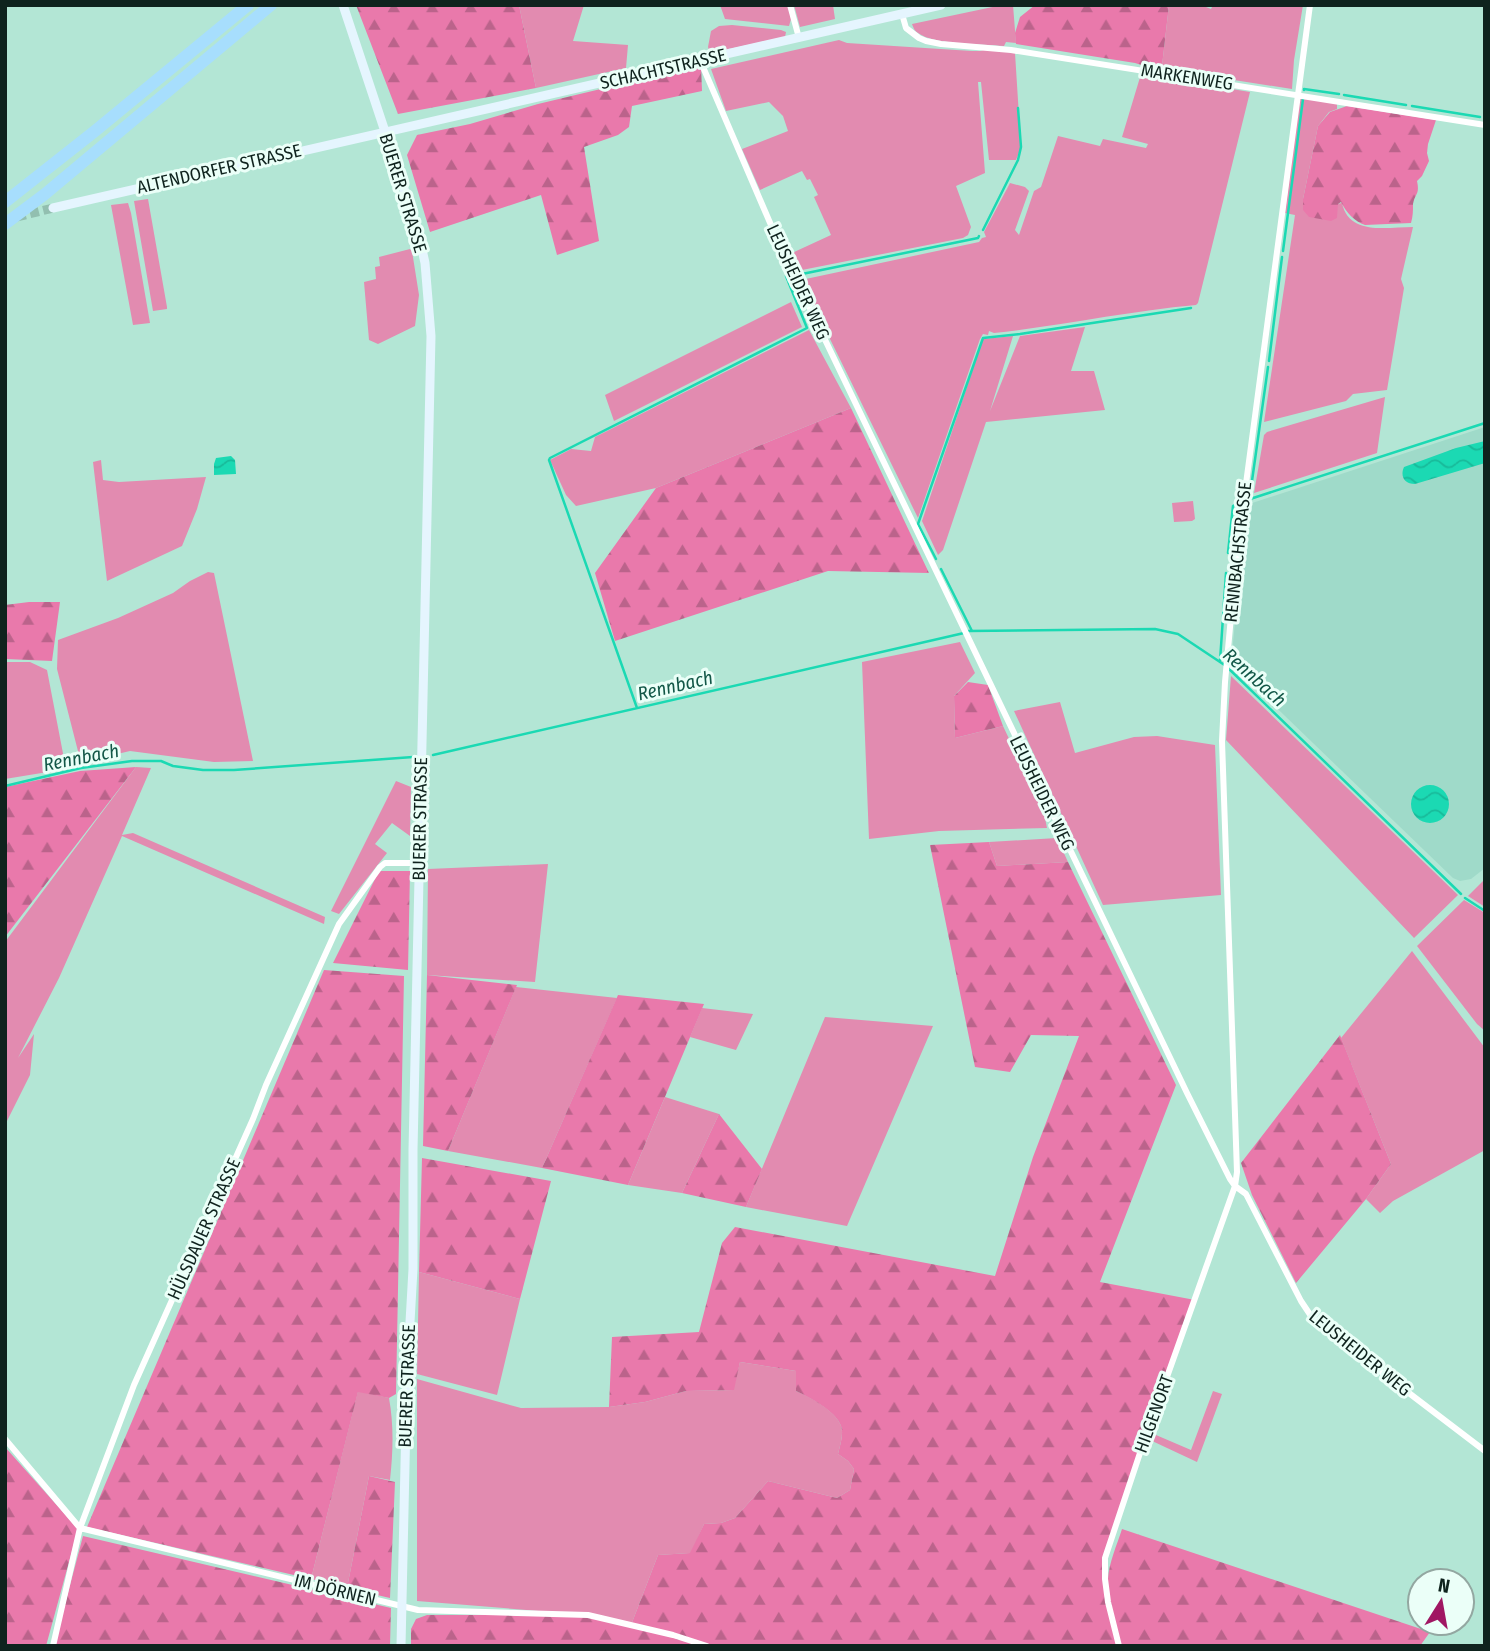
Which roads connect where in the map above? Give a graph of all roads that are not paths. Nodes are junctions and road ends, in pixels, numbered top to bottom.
1 (248, 5) edge
2 (271, 5) edge
3 (343, 5) edge
4 (790, 5) edge
5 (941, 5) edge
6 (1310, 5) edge
7 (902, 14) junction
8 (799, 38) junction
9 (700, 60) junction
10 (1297, 94) junction
11 (1485, 125) edge
12 (385, 132) junction
13 (5, 202) edge
14 (53, 208) tunnel mouth
15 (5, 224) edge
16 (419, 863) junction
17 (1235, 1186) junction
18 (5, 1439) edge
19 (1485, 1451) edge
20 (80, 1528) junction
21 (402, 1606) junction
22 (53, 1646) edge
23 (401, 1646) edge
24 (707, 1646) edge
25 (1119, 1646) edge

1 - 13 highway
2 - 15 highway
3 - 12 main road, BUERER STRASSE
4 - 8 street
5 - 7 main road, SCHACHTSTRASSE
6 - 10 street, RENNBACHSTRASSE
7 - 8 main road, SCHACHTSTRASSE
7 - 10 street, MARKENWEG
8 - 9 main road, SCHACHTSTRASSE
9 - 12 main road, SCHACHTSTRASSE
9 - 17 street, LEUSHEIDER WEG
10 - 11 street, MARKENWEG
10 - 17 street, RENNBACHSTRASSE
12 - 14 main road, ALTENDORFER STRASSE
12 - 16 main road, BUERER STRASSE
16 - 20 street, HÜLSDAUER STRASSE
16 - 21 main road, BUERER STRASSE
17 - 19 street, LEUSHEIDER WEG
17 - 25 street, HILGENORT
18 - 20 street
20 - 21 street, IM DÖRNEN
20 - 22 street, HÜLSDAUER STRASSE
21 - 23 main road, BUERER STRASSE
21 - 24 street, IM DÖRNEN

